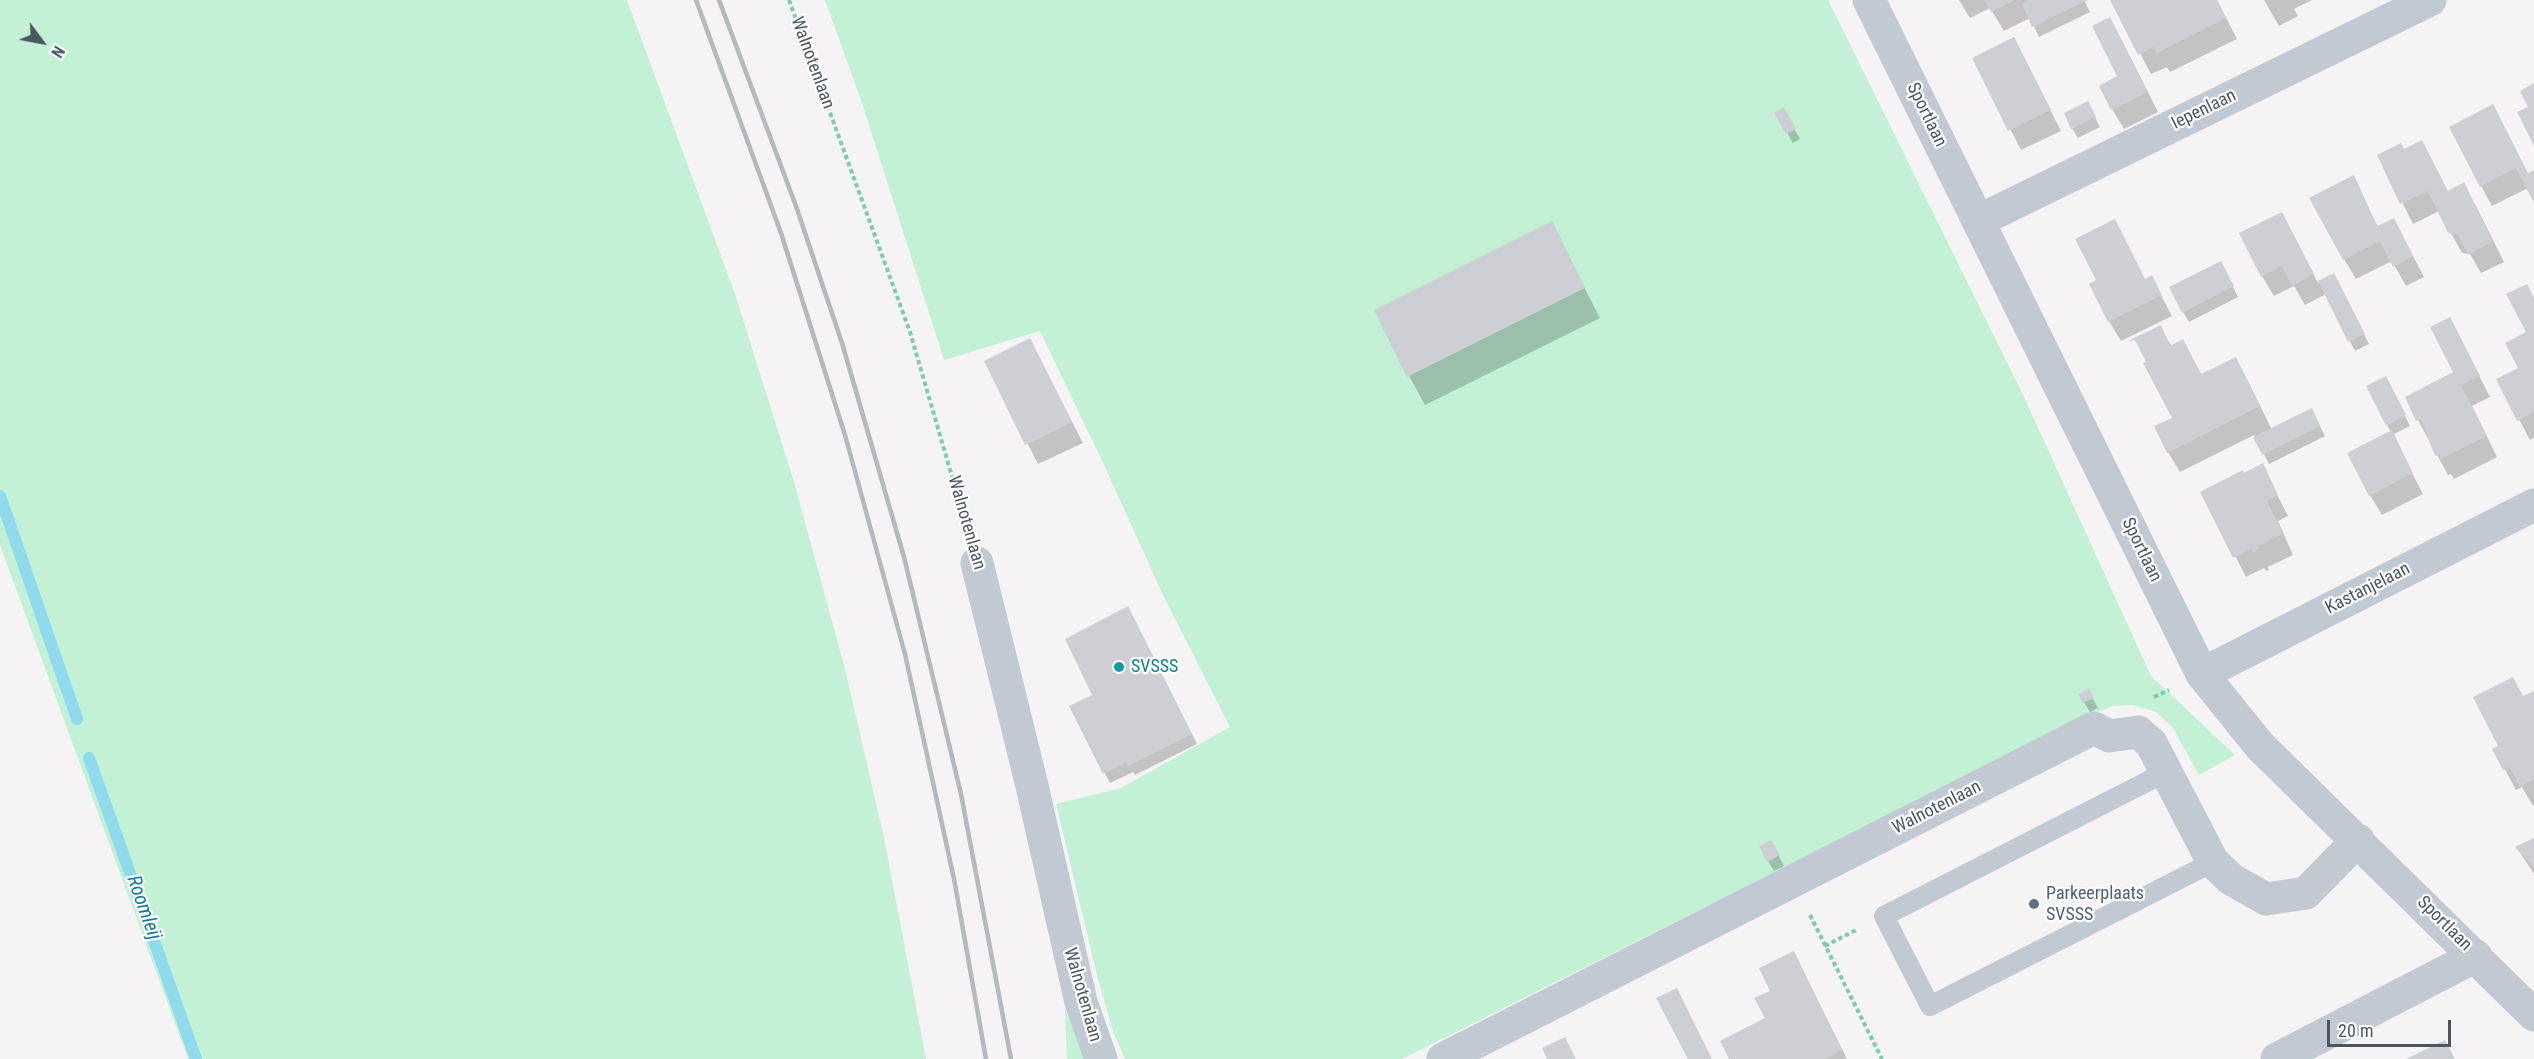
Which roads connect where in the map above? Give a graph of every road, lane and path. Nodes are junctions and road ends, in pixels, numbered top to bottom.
1 (789, 0) edge
2 (1869, 0) edge
3 (2430, 0) edge
4 (1978, 221) junction
5 (2534, 505) edge
6 (977, 563) joint
7 (2202, 674) junction
8 (2166, 772) junction
9 (2358, 840) junction
10 (2213, 862) junction
11 (1792, 880) junction
12 (2476, 956) junction
13 (2534, 1015) edge
14 (1101, 1059) edge
15 (1443, 1059) edge
16 (1882, 1059) edge
17 (2277, 1059) edge

1 - 6 path, Walnotenlaan
2 - 4 street, Sportlaan
3 - 4 street, Iepenlaan
4 - 7 street, Sportlaan
5 - 7 street, Kastanjelaan
6 - 14 street, Walnotenlaan
7 - 9 street, Sportlaan
8 - 10 street, Walnotenlaan
8 - 10 lane
8 - 11 street, Walnotenlaan
9 - 10 street, Walnotenlaan
9 - 12 street, Sportlaan
11 - 15 street, Walnotenlaan
11 - 16 path
12 - 13 street, Sportlaan
12 - 17 street

